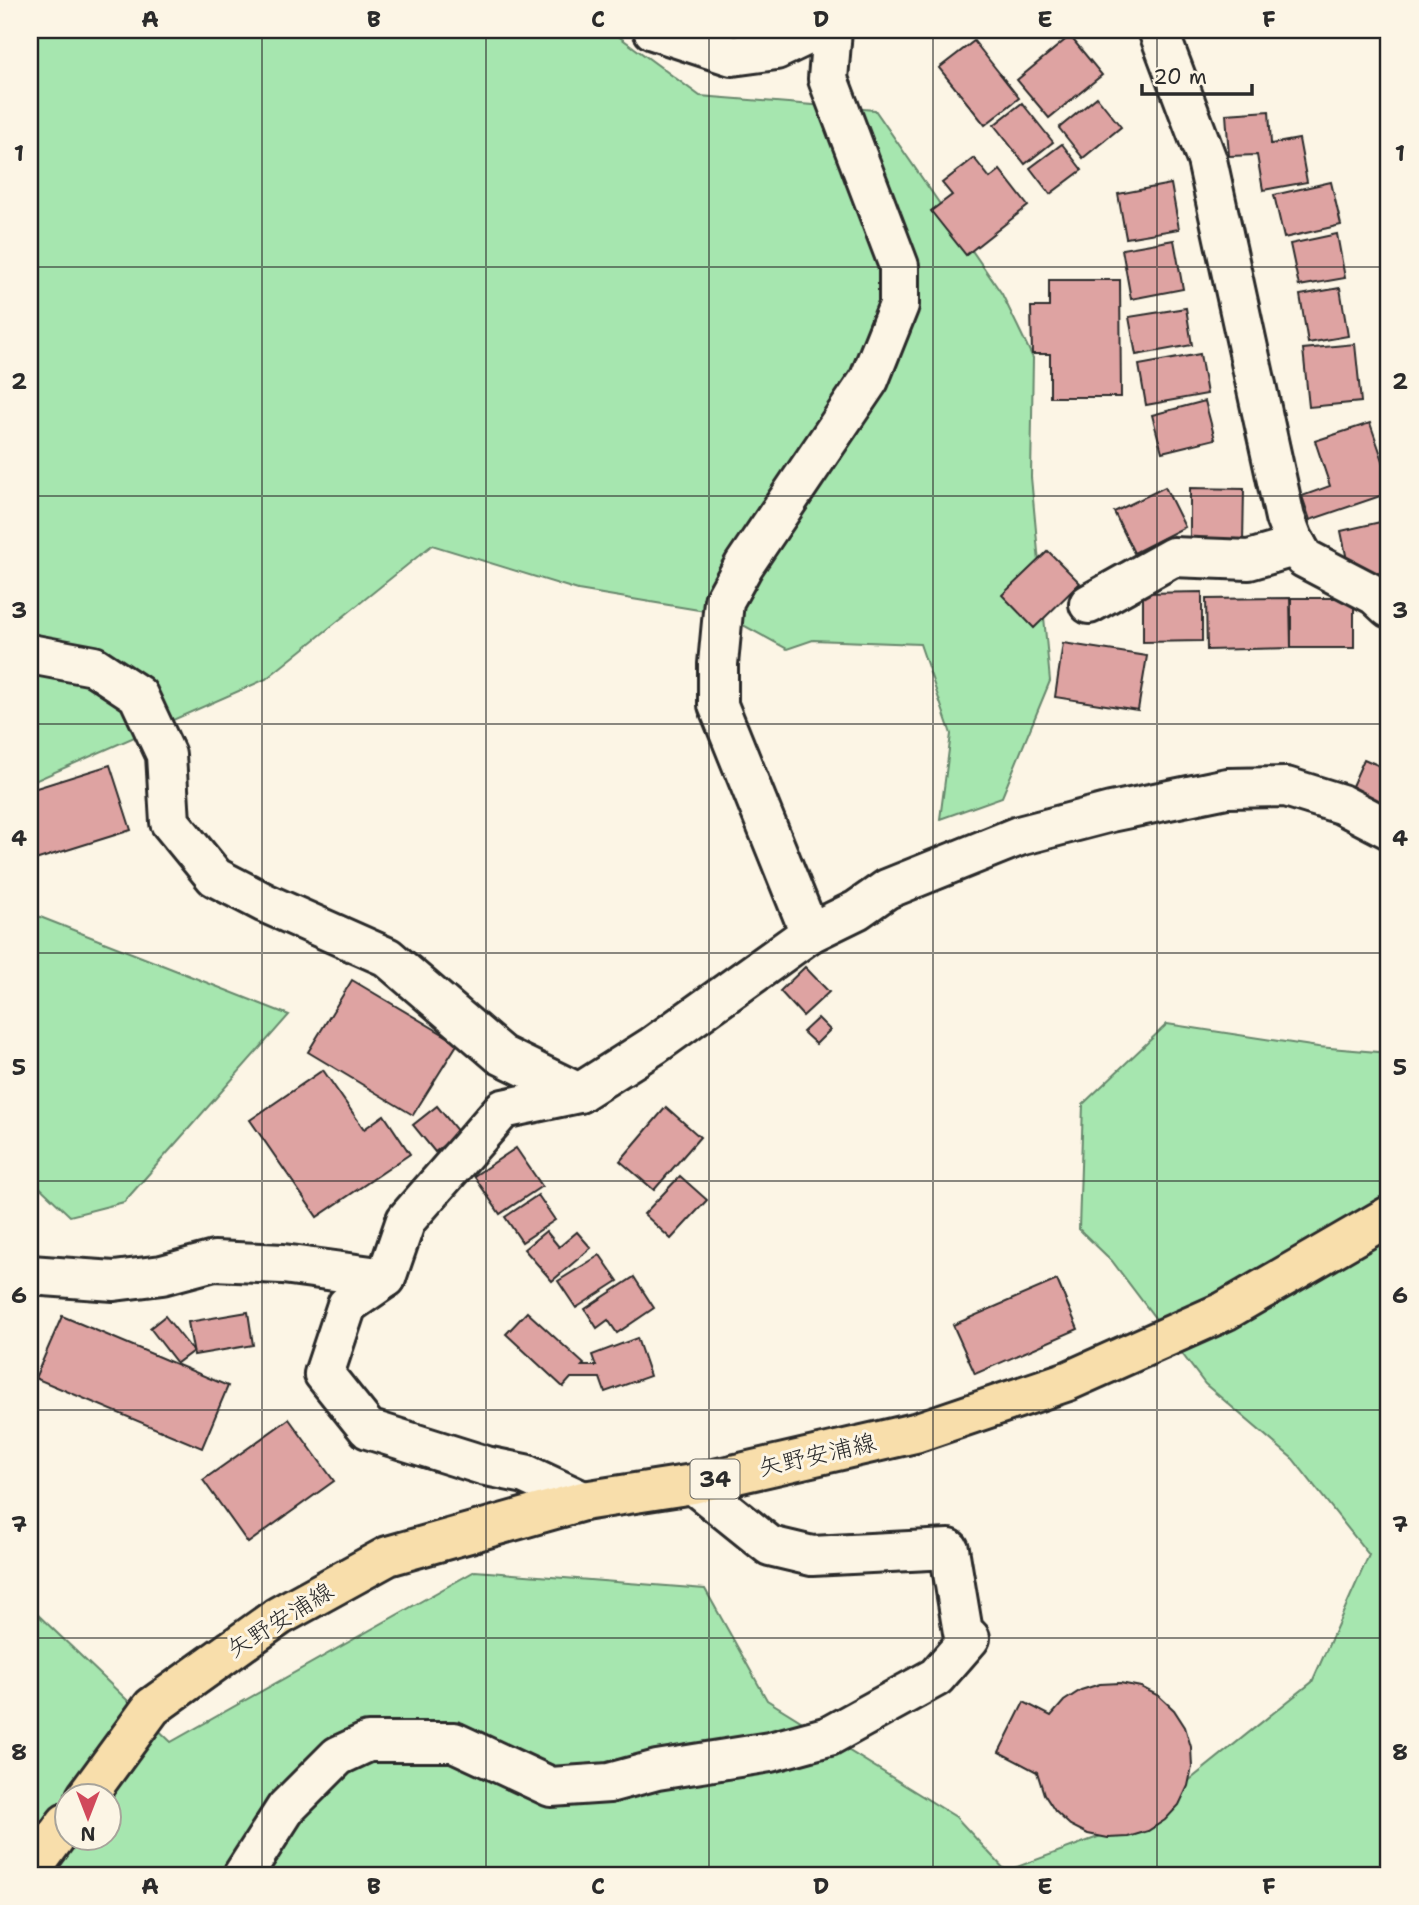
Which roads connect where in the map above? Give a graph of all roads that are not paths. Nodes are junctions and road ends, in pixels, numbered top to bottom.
1 (653, 30) edge
2 (818, 30) edge
3 (832, 30) edge
4 (1158, 30) edge
5 (1297, 546) junction
6 (1089, 604) dead end
7 (1389, 608) edge
8 (30, 654) edge
9 (1389, 829) edge
10 (810, 933) junction
11 (579, 1093) junction
12 (1389, 1216) edge
13 (30, 1275) edge
14 (386, 1278) junction
15 (693, 1484) junction
16 (583, 1501) junction
17 (96, 1783) edge
18 (52, 1842) edge
19 (30, 1872) edge
20 (243, 1875) edge

1 - 2 street
3 - 10 street
4 - 5 street
5 - 6 street
5 - 7 street
8 - 11 street
9 - 10 street
10 - 11 street
11 - 14 street
12 - 15 main road, 矢野安浦線 / 34
13 - 14 street
14 - 16 street
15 - 16 main road, 矢野安浦線 / 34
15 - 20 street
16 - 17 main road, 矢野安浦線 / 34
18 - 19 main road

